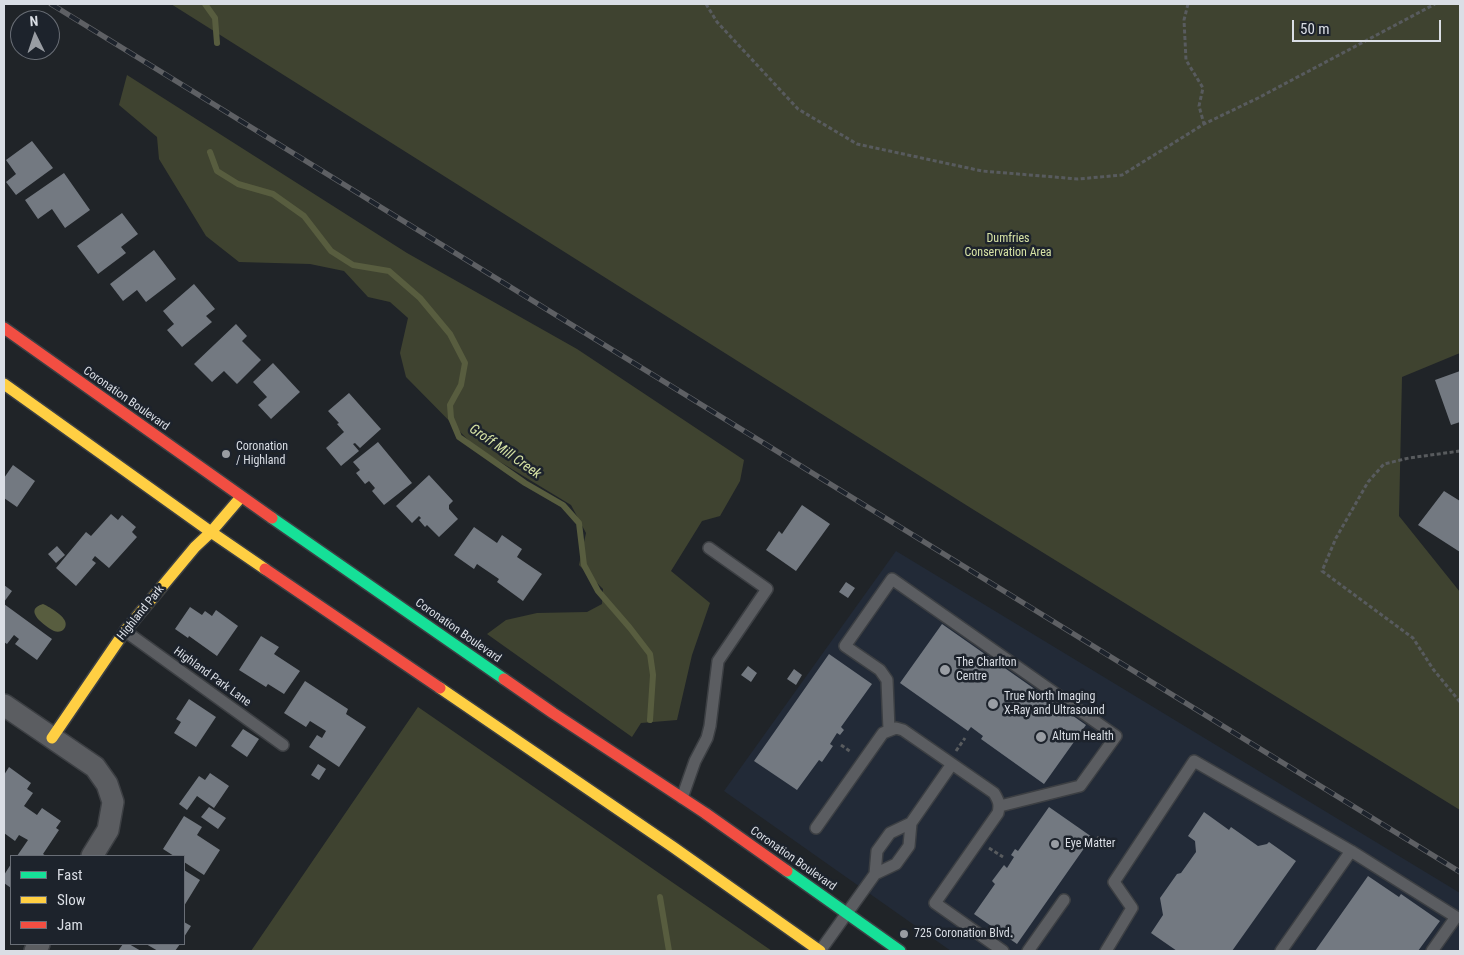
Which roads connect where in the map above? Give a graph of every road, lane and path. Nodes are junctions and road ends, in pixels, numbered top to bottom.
1 (706, 4) edge
2 (1188, 4) edge
3 (1435, 4) edge
4 (1204, 124) junction
5 (4, 328) edge
6 (4, 384) edge
7 (1460, 451) edge
8 (241, 497) junction
9 (212, 532) junction
10 (709, 548) dead end
11 (125, 632) junction
12 (1460, 702) edge
13 (4, 705) edge
14 (889, 730) junction
15 (52, 738) junction
16 (965, 738) dead end
17 (283, 745) dead end
18 (841, 745) dead end
19 (956, 752) dead end
20 (854, 754) dead end
21 (952, 764) junction
22 (682, 798) junction
23 (1000, 806) junction
24 (911, 823) junction
25 (816, 828) dead end
26 (1097, 837) dead end
27 (1101, 840) dead end
28 (991, 849) dead end
29 (1351, 851) junction
30 (93, 855) edge
31 (1003, 858) dead end
32 (875, 874) junction
33 (1064, 900) dead end
34 (847, 914) junction
35 (820, 951) edge
36 (900, 951) edge
37 (1003, 951) edge
38 (1028, 951) edge
39 (1106, 951) edge
40 (1281, 951) edge
41 (1432, 951) edge

1 - 4 path
2 - 4 path
3 - 4 path
5 - 8 main road, Coronation Boulevard
6 - 9 main road
7 - 12 path
8 - 9 main road, Highland Park
8 - 22 main road, Coronation Boulevard
9 - 11 main road, Highland Park
9 - 35 main road
10 - 22 lane
11 - 15 main road, Highland Park
11 - 17 lane, Highland Park Lane
13 - 15 street
14 - 21 lane
14 - 23 lane
14 - 25 lane
15 - 30 street
16 - 19 path
18 - 20 path
21 - 23 lane
21 - 24 lane
22 - 34 main road, Coronation Boulevard
23 - 37 lane
24 - 32 lane
24 - 32 lane
26 - 27 path
28 - 31 path
29 - 39 lane
29 - 40 lane
29 - 41 lane
32 - 34 lane
33 - 38 lane
34 - 35 lane
34 - 36 main road, Coronation Boulevard

